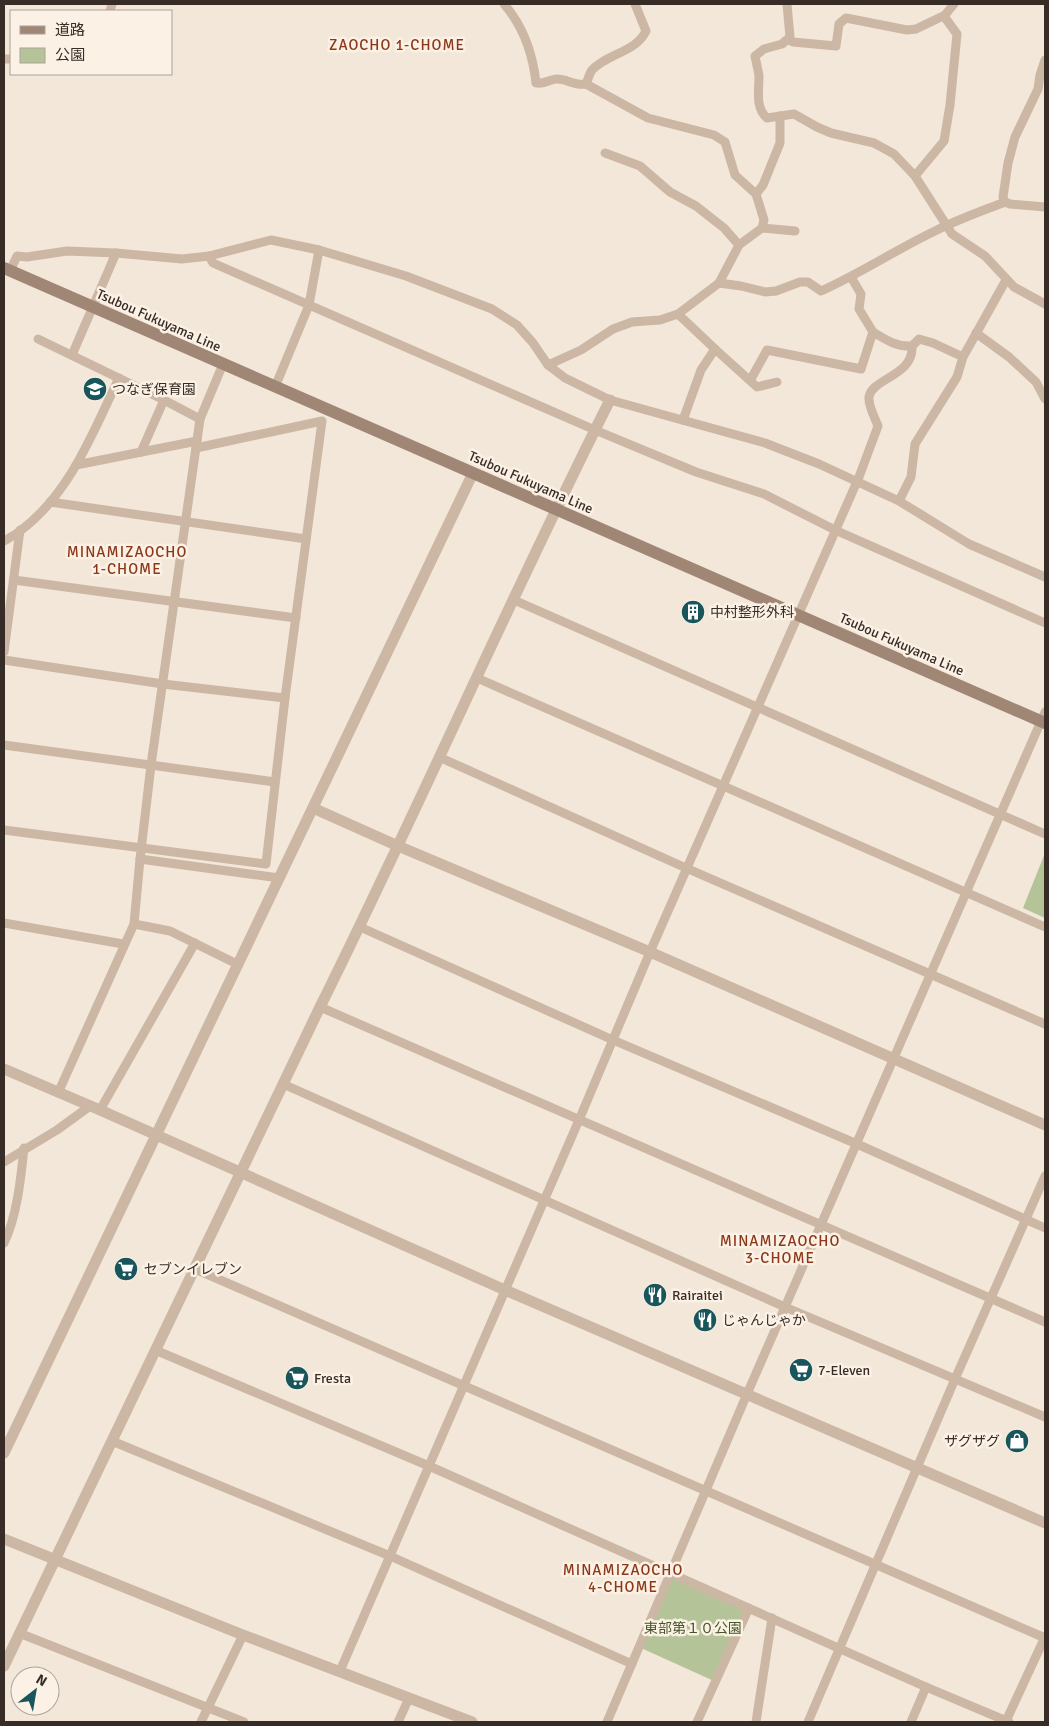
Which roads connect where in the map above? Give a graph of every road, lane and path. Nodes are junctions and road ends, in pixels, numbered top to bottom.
1 (504, 4) edge
2 (634, 4) edge
3 (787, 4) edge
4 (954, 4) edge
5 (945, 15) junction
6 (788, 40) junction
7 (1045, 60) edge
8 (586, 84) junction
9 (780, 116) junction
10 (606, 153) dead end
11 (915, 176) junction
12 (756, 194) junction
13 (1005, 202) junction
14 (1045, 207) edge
15 (946, 226) junction
16 (762, 228) junction
17 (795, 231) dead end
18 (739, 245) junction
19 (320, 250) junction
20 (116, 253) junction
21 (208, 256) junction
22 (7, 270) edge
23 (851, 277) junction
24 (1006, 280) junction
25 (719, 283) junction
26 (1045, 304) edge
27 (309, 305) junction
28 (92, 307) junction
29 (678, 314) junction
30 (873, 332) junction
31 (976, 333) junction
32 (38, 339) dead end
33 (912, 346) junction
34 (715, 348) junction
35 (72, 355) junction
36 (963, 357) junction
37 (223, 364) junction
38 (548, 365) junction
39 (119, 378) junction
40 (750, 379) junction
41 (776, 382) dead end
42 (274, 387) junction
43 (1045, 399) edge
44 (164, 400) junction
45 (610, 400) junction
46 (200, 419) junction
47 (682, 420) junction
48 (595, 430) junction
49 (196, 444) junction
50 (140, 452) junction
51 (76, 465) junction
52 (473, 473) junction
53 (856, 482) junction
54 (899, 501) junction
55 (50, 502) junction
56 (556, 510) junction
57 (186, 522) junction
58 (20, 530) junction
59 (835, 530) junction
60 (306, 539) junction
61 (4, 541) edge
62 (1045, 577) edge
63 (14, 580) junction
64 (514, 600) junction
65 (175, 603) junction
66 (797, 615) junction
67 (296, 618) junction
68 (1045, 623) edge
69 (4, 652) edge
70 (4, 660) edge
71 (477, 678) junction
72 (163, 684) junction
73 (285, 698) junction
74 (756, 707) junction
75 (1044, 719) edge
76 (4, 745) edge
77 (439, 757) junction
78 (151, 765) junction
79 (276, 782) junction
80 (722, 786) junction
81 (314, 808) junction
82 (1001, 814) junction
83 (4, 830) edge
84 (1045, 834) edge
85 (398, 846) junction
86 (142, 848) junction
87 (140, 859) junction
88 (686, 868) junction
89 (279, 878) junction
90 (966, 893) junction
91 (4, 923) edge
92 (134, 924) junction
93 (360, 927) junction
94 (1045, 927) edge
95 (195, 943) junction
96 (123, 944) junction
97 (650, 952) junction
98 (237, 964) junction
99 (931, 975) junction
100 (320, 1007) junction
101 (1045, 1024) edge
102 (614, 1040) junction
103 (895, 1058) junction
104 (4, 1069) edge
105 (283, 1084) junction
106 (58, 1093) junction
107 (95, 1108) junction
108 (580, 1120) junction
109 (1045, 1125) edge
110 (156, 1135) junction
111 (857, 1144) junction
112 (24, 1148) junction
113 (4, 1162) edge
114 (241, 1174) junction
115 (1045, 1176) edge
116 (544, 1200) junction
117 (1026, 1220) junction
118 (821, 1224) junction
119 (1045, 1228) edge
120 (4, 1243) edge
121 (195, 1269) junction
122 (505, 1290) junction
123 (992, 1298) junction
124 (785, 1307) junction
125 (1045, 1322) edge
126 (155, 1350) junction
127 (955, 1379) junction
128 (465, 1385) junction
129 (747, 1394) junction
130 (1045, 1417) edge
131 (112, 1441) junction
132 (4, 1453) edge
133 (429, 1466) junction
134 (917, 1469) junction
135 (706, 1491) junction
136 (1045, 1523) edge
137 (4, 1538) edge
138 (390, 1556) junction
139 (54, 1559) junction
140 (875, 1565) junction
141 (670, 1574) junction
142 (749, 1608) junction
143 (772, 1618) junction
144 (19, 1633) junction
145 (243, 1635) junction
146 (1045, 1638) edge
147 (841, 1649) junction
148 (632, 1664) junction
149 (4, 1666) edge
150 (340, 1671) junction
151 (926, 1687) junction
152 (409, 1698) junction
153 (208, 1708) junction
154 (201, 1722) edge
155 (244, 1722) edge
156 (398, 1722) edge
157 (472, 1722) edge
158 (607, 1722) edge
159 (697, 1722) edge
160 (756, 1722) edge
161 (808, 1722) edge
162 (910, 1722) edge
163 (1007, 1722) edge

1 - 8 street
2 - 8 street
3 - 6 street
4 - 5 street
5 - 6 street
5 - 11 street
6 - 9 street
7 - 13 street
8 - 12 street
9 - 11 street
9 - 12 street
10 - 18 street
11 - 15 street
12 - 16 street
13 - 14 street
13 - 15 street
15 - 23 street
15 - 24 street
16 - 17 street
16 - 18 street
18 - 25 street
19 - 21 street
19 - 27 street
19 - 38 street
20 - 21 street
20 - 22 street
20 - 28 street
21 - 27 street
22 - 28 main road, Tsubou Fukuyama Line
23 - 25 street
23 - 30 street
24 - 26 street
24 - 31 street
25 - 29 street
27 - 42 street
27 - 48 street
28 - 35 street
28 - 37 main road, Tsubou Fukuyama Line
29 - 34 street
29 - 38 street
30 - 33 street
30 - 40 street
31 - 36 street
31 - 43 street
32 - 35 street
33 - 36 street
33 - 53 street
34 - 40 street
34 - 47 street
35 - 39 street
36 - 54 street
37 - 42 main road, Tsubou Fukuyama Line
37 - 46 street
38 - 45 street
39 - 44 street
39 - 51 street
40 - 41 street
42 - 52 main road, Tsubou Fukuyama Line
44 - 46 street
44 - 50 street
45 - 47 street
45 - 48 street
46 - 49 street
47 - 53 street
48 - 56 street
48 - 59 street
49 - 50 street
49 - 57 street
49 - 60 street
50 - 51 street
51 - 55 street
52 - 56 main road, Tsubou Fukuyama Line
52 - 81 street
53 - 54 street
53 - 59 street
54 - 62 street
55 - 57 street
55 - 58 street
56 - 64 street
56 - 66 main road, Tsubou Fukuyama Line
57 - 60 street
57 - 65 street
58 - 61 street
58 - 63 street
59 - 66 street
59 - 68 street
60 - 67 street
63 - 65 street
63 - 69 street
64 - 71 street
64 - 74 street
65 - 67 street
65 - 72 street
66 - 74 street
66 - 75 main road, Tsubou Fukuyama Line
67 - 73 street
70 - 72 street
71 - 77 street
71 - 80 street
72 - 73 street
72 - 78 street
73 - 79 street
74 - 80 street
74 - 82 street
75 - 82 street
76 - 78 street
77 - 85 street
77 - 88 street
78 - 79 street
78 - 86 street
79 - 86 street
80 - 88 street
80 - 90 street
81 - 85 street
81 - 89 street
82 - 84 street
82 - 90 street
83 - 86 street
85 - 93 street
85 - 97 street
86 - 87 street
87 - 89 street
87 - 92 street
88 - 97 street
88 - 99 street
89 - 98 street
90 - 94 street
90 - 99 street
91 - 96 street
92 - 95 street
92 - 96 street
93 - 100 street
93 - 102 street
95 - 98 street
95 - 107 street
96 - 106 street
97 - 102 street
97 - 103 street
98 - 110 street
99 - 101 street
99 - 103 street
100 - 105 street
100 - 108 street
102 - 108 street
102 - 111 street
103 - 109 street
103 - 111 street
104 - 106 street
105 - 114 street
105 - 116 street
106 - 107 street
107 - 110 street
107 - 112 street
108 - 116 street
108 - 118 street
110 - 114 street
110 - 132 street
111 - 117 street
111 - 118 street
112 - 113 street
112 - 120 street
114 - 121 street
114 - 122 street
115 - 117 street
116 - 122 street
116 - 124 street
117 - 119 street
117 - 123 street
118 - 123 street
118 - 124 street
121 - 126 street
121 - 128 street
122 - 128 street
122 - 129 street
123 - 125 street
123 - 127 street
124 - 127 street
124 - 129 street
126 - 131 street
126 - 133 street
127 - 130 street
127 - 134 street
128 - 133 street
128 - 135 street
129 - 134 street
129 - 135 street
131 - 138 street
131 - 139 street
133 - 138 street
133 - 141 street
134 - 136 street
134 - 140 street
135 - 140 street
135 - 141 street
137 - 139 street
138 - 148 street
138 - 150 street
139 - 144 street
139 - 145 street
140 - 146 street
140 - 147 street
141 - 142 street
141 - 148 street
142 - 143 street
142 - 159 street
143 - 147 street
143 - 160 street
144 - 149 street
144 - 153 street
145 - 150 street
145 - 153 street
146 - 163 street
147 - 151 street
147 - 161 street
148 - 158 street
150 - 152 street
151 - 162 street
151 - 163 street
152 - 156 street
152 - 157 street
153 - 154 street
153 - 155 street

